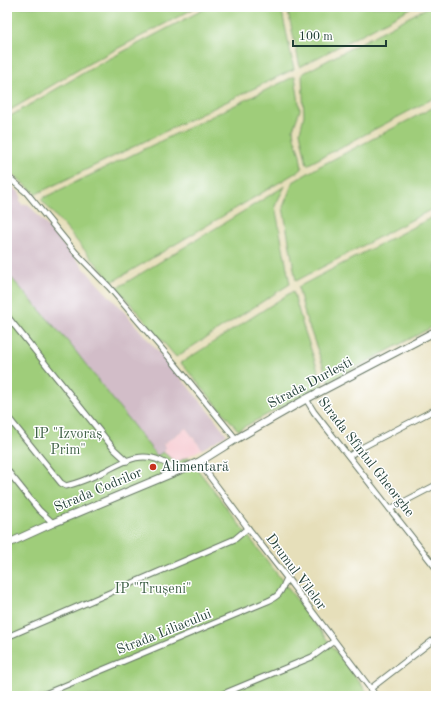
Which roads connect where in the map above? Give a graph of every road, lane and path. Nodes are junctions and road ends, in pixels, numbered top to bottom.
1 (7, 176) edge
2 (7, 316) edge
3 (436, 331) edge
4 (306, 400) junction
5 (436, 409) edge
6 (7, 416) edge
7 (236, 439) junction
8 (349, 456) junction
9 (127, 461) junction
10 (199, 462) junction
11 (178, 471) junction
12 (8, 473) edge
13 (436, 485) edge
14 (390, 509) junction
15 (53, 523) junction
16 (248, 528) junction
17 (7, 544) edge
18 (434, 562) edge
19 (436, 568) edge
20 (287, 578) junction
21 (7, 637) edge
22 (436, 638) edge
23 (334, 641) junction
24 (370, 689) junction
25 (40, 696) edge
26 (218, 696) edge
27 (376, 696) edge

1 - 7 street
2 - 9 street
3 - 4 street, Strada Durlești
4 - 7 street, Strada Durlești
4 - 8 street, Strada Sfîntul Gheorghe
5 - 8 street
6 - 9 street
7 - 10 street, Strada Durlești
8 - 14 street, Strada Sfîntul Gheorghe
9 - 11 street
10 - 11 street, Strada Codrilor
10 - 16 street, Drumul Vilelor
11 - 15 street, Strada Codrilor
12 - 15 street
13 - 14 street
14 - 18 street, Strada Sfîntul Gheorghe
15 - 17 street, Strada Codrilor
16 - 20 street, Drumul Vilelor
16 - 21 street
18 - 19 street, Strada Sfîntul Gheorghe
20 - 23 street, Drumul Vilelor
20 - 25 street, Strada Liliacului
22 - 24 street
23 - 24 street, Drumul Vilelor
23 - 26 street
24 - 27 street, Drumul Vilelor

